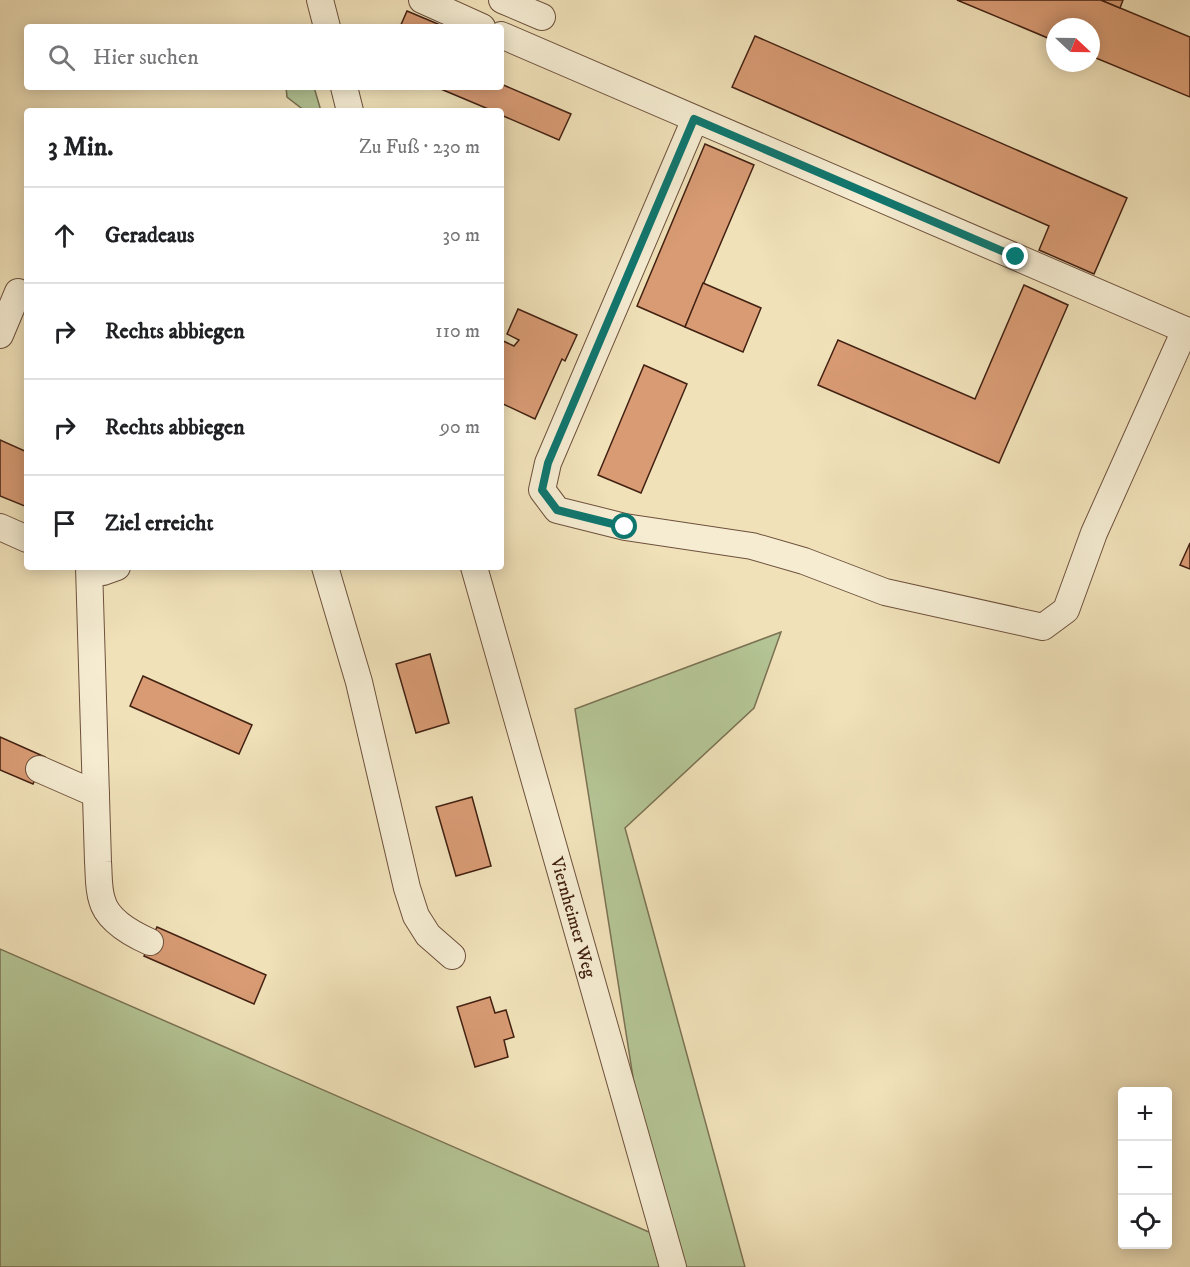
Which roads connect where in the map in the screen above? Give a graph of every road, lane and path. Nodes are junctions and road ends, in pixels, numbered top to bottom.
1 (320, 0) edge
2 (422, 0) edge
3 (501, 0) edge
4 (542, 17) dead end
5 (326, 24) edge
6 (475, 24) edge
7 (504, 36) edge
8 (345, 90) edge
9 (349, 108) edge
10 (694, 119) junction
11 (18, 292) dead end
12 (1188, 331) edge
13 (0, 334) edge
14 (0, 526) edge
15 (24, 537) edge
16 (90, 570) edge
17 (326, 570) edge
18 (475, 570) edge
19 (39, 769) dead end
20 (96, 794) junction
21 (150, 942) dead end
22 (452, 956) dead end
23 (673, 1267) edge

1 - 5 street
2 - 6 street
3 - 4 street
7 - 10 street
8 - 9 street
10 - 12 street
10 - 12 street
11 - 13 street
14 - 15 street
16 - 20 street
17 - 22 street
18 - 23 street, Viernheimer Weg
19 - 20 street
20 - 21 street

